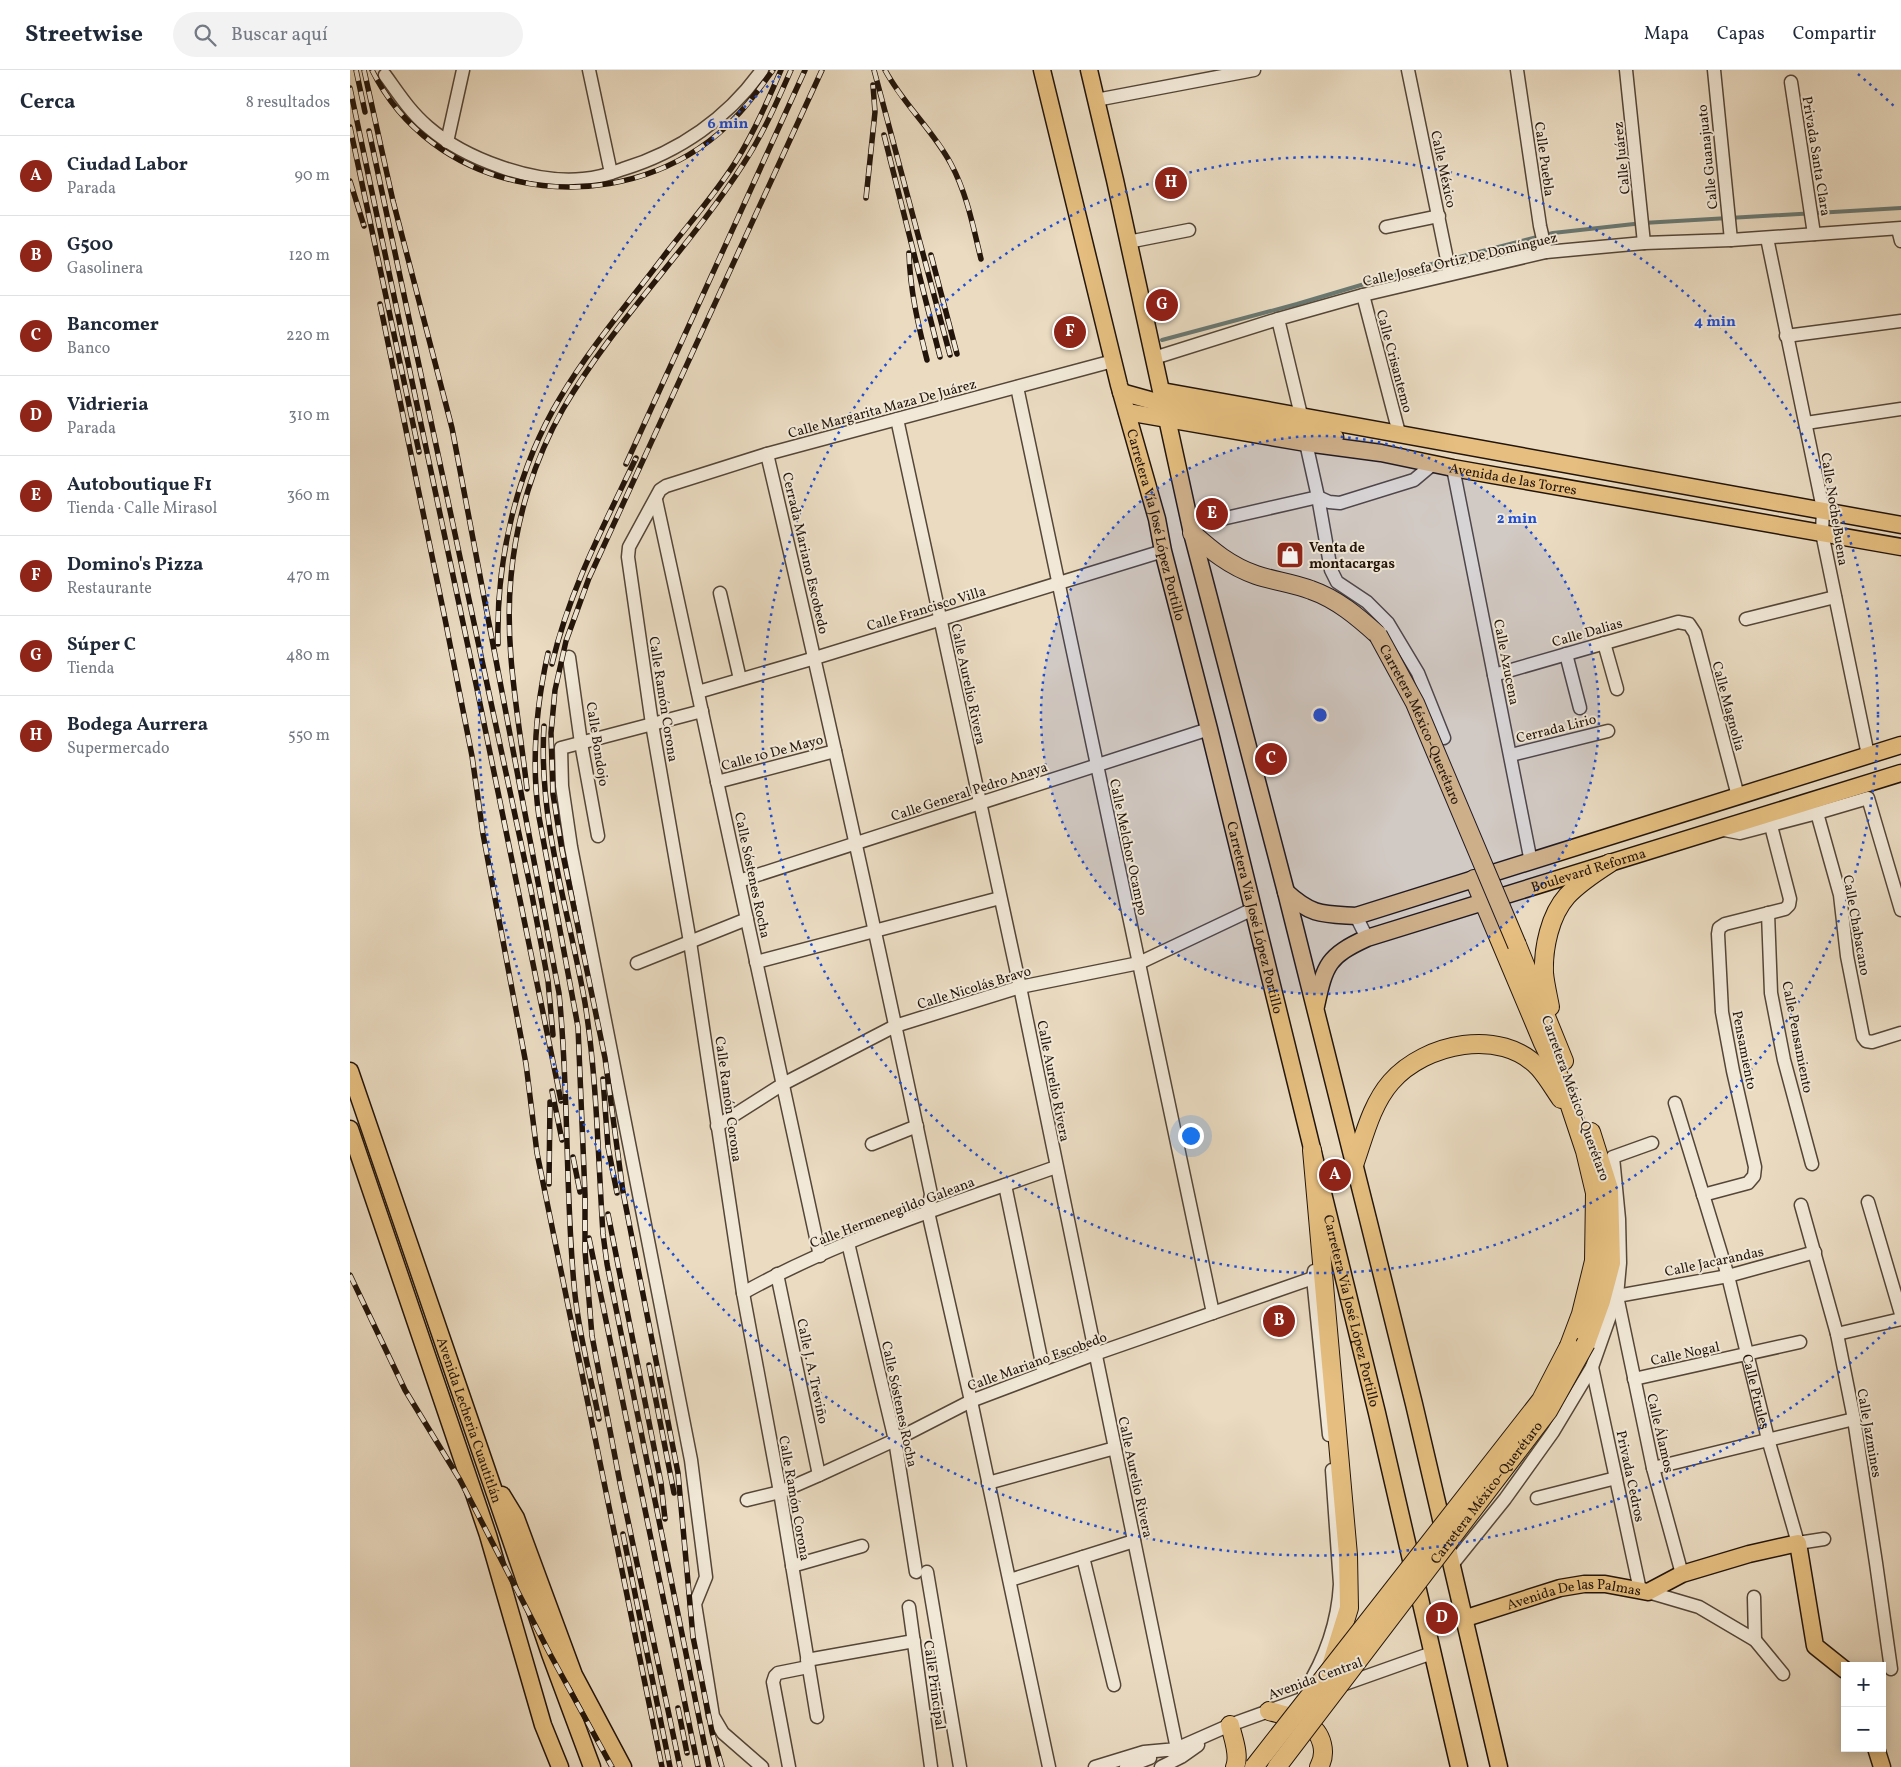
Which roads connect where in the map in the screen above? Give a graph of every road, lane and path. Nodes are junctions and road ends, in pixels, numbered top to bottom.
1 (463, 70) edge
2 (589, 70) edge
3 (762, 70) edge
4 (1042, 70) edge
5 (1089, 70) edge
6 (1254, 70) edge
7 (1408, 70) edge
8 (1517, 70) edge
9 (1626, 70) edge
10 (1714, 70) edge
11 (385, 74) dead end
12 (1791, 82) dead end
13 (1096, 100) junction
14 (447, 142) junction
15 (611, 173) junction
16 (1439, 216) junction
17 (1386, 227) dead end
18 (1813, 228) junction
19 (1189, 230) dead end
20 (1900, 233) edge
21 (1767, 238) junction
22 (1731, 240) junction
23 (1128, 242) junction
24 (1644, 243) junction
25 (1545, 247) junction
26 (1448, 265) junction
27 (1363, 296) junction
28 (1278, 318) junction
29 (1901, 321) edge
30 (1786, 336) junction
31 (1154, 358) junction
32 (1113, 360) junction
33 (1017, 387) junction
34 (1121, 392) junction
35 (1165, 405) junction
36 (1901, 409) edge
37 (1127, 412) junction
38 (1301, 415) junction
39 (897, 419) junction
40 (1806, 423) junction
41 (1399, 433) junction
42 (1306, 443) junction
43 (1446, 444) junction
44 (1480, 449) junction
45 (1382, 453) junction
46 (767, 454) junction
47 (1433, 464) junction
48 (1453, 468) junction
49 (1476, 472) junction
50 (658, 495) junction
51 (1318, 497) junction
52 (1823, 510) junction
53 (1901, 525) edge
54 (1192, 530) junction
55 (1822, 533) junction
56 (1901, 547) edge
57 (1163, 551) junction
58 (1058, 583) junction
59 (720, 593) dead end
60 (1835, 597) junction
61 (940, 620) junction
62 (1746, 620) dead end
63 (1689, 624) joint
64 (1604, 643) junction
65 (1566, 654) junction
66 (569, 657) dead end
67 (816, 658) junction
68 (1494, 676) junction
69 (740, 680) junction
70 (1617, 689) dead end
71 (698, 692) junction
72 (1580, 708) dead end
73 (702, 711) junction
74 (652, 724) junction
75 (1209, 729) junction
76 (1608, 731) dead end
77 (1444, 738) dead end
78 (581, 743) junction
79 (1901, 745) edge
80 (835, 752) junction
81 (1511, 755) junction
82 (1868, 755) junction
83 (1096, 765) junction
84 (1901, 772) edge
85 (717, 782) junction
86 (1738, 796) junction
87 (979, 803) junction
88 (1817, 814) junction
89 (1771, 826) junction
90 (1719, 829) junction
91 (598, 836) dead end
92 (856, 844) junction
93 (1531, 862) junction
94 (1610, 863) junction
95 (1474, 879) junction
96 (739, 881) junction
97 (1286, 892) junction
98 (1000, 898) junction
99 (1484, 902) junction
100 (1253, 909) junction
101 (1901, 910) edge
102 (1768, 913) junction
103 (1356, 916) junction
104 (747, 919) junction
105 (875, 932) junction
106 (1367, 938) junction
107 (690, 942) junction
108 (756, 962) junction
109 (636, 963) dead end
110 (1138, 963) junction
111 (1020, 986) junction
112 (1315, 1011) junction
113 (896, 1026) junction
114 (1901, 1033) edge
115 (1557, 1045) junction
116 (350, 1071) edge
117 (783, 1084) junction
118 (1675, 1103) dead end
119 (1573, 1118) junction
120 (717, 1126) junction
121 (916, 1126) junction
122 (350, 1129) edge
123 (1652, 1143) dead end
124 (872, 1144) dead end
125 (1312, 1150) junction
126 (1812, 1164) dead end
127 (1354, 1165) junction
128 (1056, 1167) junction
129 (1005, 1186) junction
130 (1703, 1195) junction
131 (1868, 1202) dead end
132 (1802, 1205) dead end
133 (928, 1212) junction
134 (1320, 1236) junction
135 (848, 1243) junction
136 (1815, 1252) junction
137 (820, 1256) junction
138 (777, 1274) junction
139 (1728, 1276) junction
140 (1313, 1278) junction
141 (743, 1293) junction
142 (1610, 1296) junction
143 (1584, 1301) junction
144 (1213, 1314) junction
145 (1901, 1314) edge
146 (1901, 1319) edge
147 (1837, 1334) junction
148 (1800, 1342) dead end
149 (1577, 1344) junction
150 (1095, 1354) junction
151 (1748, 1355) junction
152 (1592, 1367) junction
153 (1044, 1373) junction
154 (1634, 1379) junction
155 (971, 1401) junction
156 (1854, 1419) junction
157 (1768, 1439) junction
158 (894, 1440) junction
159 (1115, 1448) junction
160 (1653, 1468) junction
161 (488, 1472) junction
162 (819, 1475) junction
163 (1616, 1478) junction
164 (988, 1482) junction
165 (780, 1492) junction
166 (1537, 1498) dead end
167 (747, 1500) dead end
168 (1441, 1521) junction
169 (1824, 1539) dead end
170 (1134, 1541) junction
171 (1798, 1543) junction
172 (862, 1546) dead end
173 (1083, 1557) junction
174 (792, 1566) junction
175 (1451, 1566) junction
176 (1682, 1574) junction
177 (1010, 1580) junction
178 (1644, 1591) junction
179 (1754, 1597) dead end
180 (908, 1607) dead end
181 (1463, 1619) junction
182 (1755, 1640) junction
183 (914, 1641) junction
184 (1432, 1653) junction
185 (808, 1663) junction
186 (1841, 1667) edge
187 (1891, 1669) edge
188 (1329, 1673) junction
189 (1783, 1674) dead end
190 (1114, 1685) dead end
191 (1295, 1701) junction
192 (1268, 1711) junction
193 (817, 1718) dead end
194 (1230, 1725) junction
195 (1209, 1735) junction
196 (1177, 1749) junction
197 (1877, 1752) edge
198 (560, 1767) edge
199 (592, 1767) edge
200 (623, 1767) edge
201 (762, 1767) edge
202 (789, 1767) edge
203 (931, 1767) edge
204 (960, 1767) edge
205 (1049, 1767) edge
206 (1095, 1767) edge
207 (1126, 1767) edge
208 (1161, 1767) edge
209 (1235, 1767) edge
210 (1254, 1767) edge
211 (1278, 1767) edge
212 (1318, 1767) edge
213 (1459, 1767) edge
214 (1499, 1767) edge
215 (1882, 1767) edge

1 - 14 street
2 - 15 street
3 - 15 street
4 - 32 main road, Carretera Vía José López Portillo
5 - 13 main road
6 - 13 street
7 - 16 street, Calle México
8 - 25 street, Calle Puebla
9 - 24 street, Calle Juárez
10 - 22 street, Calle Guanajuato
11 - 14 street
12 - 18 street, Privada Santa Clara
13 - 23 main road
14 - 15 street
16 - 17 street
16 - 26 street, Calle México
18 - 20 street, Calle Josefa Ortiz De Domínguez
18 - 21 street, Calle Josefa Ortiz De Domínguez
19 - 23 street
21 - 22 street, Calle Josefa Ortiz De Domínguez
21 - 30 street, Calle Noche Buena
22 - 24 street, Calle Josefa Ortiz De Domínguez
23 - 31 main road
24 - 25 street, Calle Josefa Ortiz De Domínguez
25 - 26 street, Calle Josefa Ortiz De Domínguez
26 - 27 street, Calle Josefa Ortiz De Domínguez
27 - 28 street, Calle Josefa Ortiz De Domínguez
27 - 41 street, Calle Crisantemo
28 - 31 street, Calle Josefa Ortiz De Domínguez
28 - 38 street
29 - 30 street
30 - 40 street, Calle Noche Buena
31 - 35 main road
32 - 33 street, Calle Margarita Maza De Juárez
32 - 34 main road, Carretera Vía José López Portillo
33 - 39 street, Calle Margarita Maza De Juárez
33 - 58 street, Calle Melchor Ocampo
34 - 35 main road
34 - 37 main road, Carretera Vía José López Portillo
35 - 37 main road, Avenida de las Torres
35 - 38 main road, Avenida de las Torres
35 - 42 main road, Avenida de las Torres
35 - 45 main road
35 - 54 main road
36 - 40 street
37 - 57 main road, Carretera Vía José López Portillo
38 - 41 main road, Avenida de las Torres
39 - 46 street, Calle Margarita Maza De Juárez
39 - 61 street, Calle Aurelio Rivera
40 - 52 street, Calle Noche Buena
41 - 43 main road, Avenida de las Torres
42 - 45 main road, Avenida de las Torres
42 - 51 street
43 - 44 main road, Avenida de las Torres
43 - 45 main road
44 - 49 main road
44 - 52 main road, Avenida de las Torres
45 - 47 main road, Avenida de las Torres
46 - 50 street, Calle Margarita Maza De Juárez
46 - 67 street, Cerrada Mariano Escobedo
47 - 48 main road, Avenida de las Torres
47 - 51 street
48 - 49 main road, Avenida de las Torres
48 - 68 street, Calle Azucena
49 - 55 main road, Avenida de las Torres
50 - 71 street, Calle Sóstenes Rocha
50 - 74 street, Calle Ramón Corona
51 - 54 street
51 - 77 street
52 - 53 main road, Avenida de las Torres
52 - 55 street, Calle Noche Buena
54 - 97 main road
54 - 115 highway, Carretera México-Querétaro, bridge
55 - 56 main road, Avenida de las Torres
55 - 60 street, Calle Noche Buena
57 - 58 street, Calle Francisco Villa
57 - 75 main road, Carretera Vía José López Portillo
58 - 61 street, Calle Francisco Villa
58 - 83 street, Calle Melchor Ocampo
59 - 69 street
60 - 62 street
60 - 82 street, Calle Noche Buena
61 - 67 street, Calle Francisco Villa
61 - 87 street, Calle Aurelio Rivera
63 - 64 street, Calle Dalias
63 - 86 street, Calle Magnolia
64 - 65 street, Calle Dalias
64 - 70 street
65 - 68 street, Calle Dalias
65 - 72 street
66 - 78 street, Calle Bondojo
67 - 69 street, Calle Francisco Villa
67 - 80 street
68 - 81 street, Calle Azucena
69 - 71 street, Calle Francisco Villa
71 - 73 street, Calle Sóstenes Rocha
73 - 74 street
73 - 85 street, Calle Sóstenes Rocha
74 - 78 street
74 - 107 street, Calle Ramón Corona
75 - 83 street, Calle General Pedro Anaya
75 - 100 main road, Carretera Vía José López Portillo
76 - 81 street, Cerrada Lirio
78 - 91 street, Calle Bondojo
78 - 201 street
79 - 82 main road, Boulevard Reforma
80 - 85 street, Calle 10 De Mayo
80 - 92 street
81 - 93 street, Calle Azucena
82 - 86 main road, Boulevard Reforma
83 - 87 street, Calle General Pedro Anaya
83 - 110 street, Calle Melchor Ocampo
84 - 90 main road, Boulevard Reforma
85 - 96 street, Calle Sóstenes Rocha
86 - 93 main road, Boulevard Reforma
87 - 92 street, Calle General Pedro Anaya
87 - 98 street, Calle Aurelio Rivera
88 - 89 street
88 - 101 street
88 - 114 street, Calle Chabacano
89 - 90 street
89 - 102 street
90 - 94 main road, Boulevard Reforma
92 - 96 street, Calle General Pedro Anaya
92 - 105 street
93 - 95 main road, Boulevard Reforma
94 - 99 main road, Boulevard Reforma
94 - 115 highway
95 - 99 highway
95 - 103 main road, Boulevard Reforma
96 - 104 street, Calle Sóstenes Rocha
97 - 103 main road, Boulevard Reforma
97 - 112 main road
98 - 105 street
98 - 111 street, Calle Aurelio Rivera
99 - 106 main road, Boulevard Reforma
99 - 119 highway
100 - 110 street, Calle Nicolás Bravo
100 - 125 main road, Carretera Vía José López Portillo
102 - 126 street, Calle Pensamiento
102 - 130 street, Pensamiento
103 - 106 street
104 - 107 street
104 - 108 street, Calle Sóstenes Rocha
105 - 108 street
105 - 113 street
106 - 112 main road, Boulevard Reforma
107 - 109 street
107 - 120 street, Calle Ramón Corona
108 - 117 street, Calle Sóstenes Rocha
110 - 111 street, Calle Nicolás Bravo
110 - 144 street, Calle Melchor Ocampo
111 - 113 street, Calle Nicolás Bravo
111 - 128 street, Calle Aurelio Rivera
112 - 127 main road
113 - 117 street, Calle Nicolás Bravo
113 - 121 street
115 - 142 highway, Carretera México-Querétaro
116 - 161 main road, Avenida Lecheria Cuautitlán
117 - 120 street, Calle Nicolás Bravo
117 - 137 street, Calle Sóstenes Rocha
118 - 130 street, Calle Pirules
119 - 127 highway
119 - 143 highway, Carretera México-Querétaro
120 - 141 street, Calle Ramón Corona
121 - 124 street
121 - 133 street
122 - 198 main road, Avenida Lecheria Cuautitlán
123 - 142 street
125 - 134 highway
125 - 184 main road, Carretera Vía José López Portillo
127 - 168 main road
128 - 129 street, Calle Hermenegildo Galeana
128 - 150 street, Calle Aurelio Rivera
129 - 133 street, Calle Hermenegildo Galeana
129 - 153 street
130 - 139 street, Calle Pirules
131 - 145 street
132 - 136 street, Calle Jazmines
133 - 135 street, Calle Hermenegildo Galeana
133 - 155 street
134 - 140 street
134 - 188 highway, bridge
135 - 137 street, Calle Hermenegildo Galeana
135 - 158 street, Calle Sóstenes Rocha
136 - 139 street, Calle Jacarandas
136 - 147 street, Calle Jazmines
137 - 138 street, Calle Hermenegildo Galeana
138 - 141 street, Calle Hermenegildo Galeana
138 - 162 street, Calle J. A. Treviño
139 - 142 street, Calle Jacarandas
139 - 151 street, Calle Pirules
140 - 144 street, Calle Mariano Escobedo
140 - 191 street
141 - 165 street, Calle Ramón Corona
142 - 149 highway, Carretera México-Querétaro
142 - 152 street
142 - 154 street, Calle Álamos
143 - 149 highway, Carretera México-Querétaro
143 - 168 street
144 - 150 street, Calle Mariano Escobedo
146 - 147 street
147 - 156 street, Calle Jazmines
148 - 151 street, Calle Nogal
149 - 188 highway, Carretera México-Querétaro, bridge
149 - 211 highway, Carretera México-Querétaro, bridge
150 - 153 street, Calle Mariano Escobedo
150 - 159 street, Calle Aurelio Rivera
151 - 154 street, Calle Nogal
151 - 157 street, Calle Pirules
152 - 163 street, Privada Cedros
152 - 175 street
153 - 155 street, Calle Mariano Escobedo
154 - 160 street, Calle Álamos
155 - 158 street, Calle Mariano Escobedo
155 - 164 street
156 - 157 street
156 - 187 street, Calle Jazmines
157 - 160 street
157 - 171 street, Calle Pirules
158 - 162 street, Calle Mariano Escobedo
158 - 204 street, Calle Sóstenes Rocha
159 - 164 street
159 - 170 street, Calle Aurelio Rivera
160 - 176 street, Calle Álamos
161 - 199 main road, Avenida Lecheria Cuautitlán
161 - 200 main road
162 - 165 street, Calle Mariano Escobedo
163 - 166 street
163 - 178 street, Privada Cedros
164 - 177 street
165 - 167 street, Calle Mariano Escobedo
165 - 174 street, Calle Ramón Corona
168 - 175 main road
169 - 171 street
170 - 173 street
170 - 196 street, Calle Aurelio Rivera
171 - 176 main road, Avenida De las Palmas
171 - 186 main road, Calle Pirules
172 - 174 street
173 - 177 street
173 - 190 street
174 - 185 street, Calle Ramón Corona
175 - 181 main road
176 - 178 main road, Avenida De las Palmas
177 - 205 street
178 - 181 main road, Avenida De las Palmas
178 - 182 street
179 - 182 street
180 - 183 street, Calle Principal
181 - 214 main road
182 - 189 street
183 - 185 street
183 - 203 street, Calle Principal
184 - 191 street, Avenida Central
184 - 213 main road, Carretera Vía José López Portillo
185 - 193 street, Calle Ramón Corona
185 - 202 street
188 - 210 highway, Carretera México-Querétaro, bridge
191 - 192 street, Avenida Central
192 - 194 street, Avenida Central
192 - 212 highway
194 - 195 street, Avenida Central
194 - 209 highway
195 - 196 street, Avenida Central
195 - 208 street, Avenida Central
196 - 206 street
196 - 207 street, Avenida Central
197 - 215 main road

